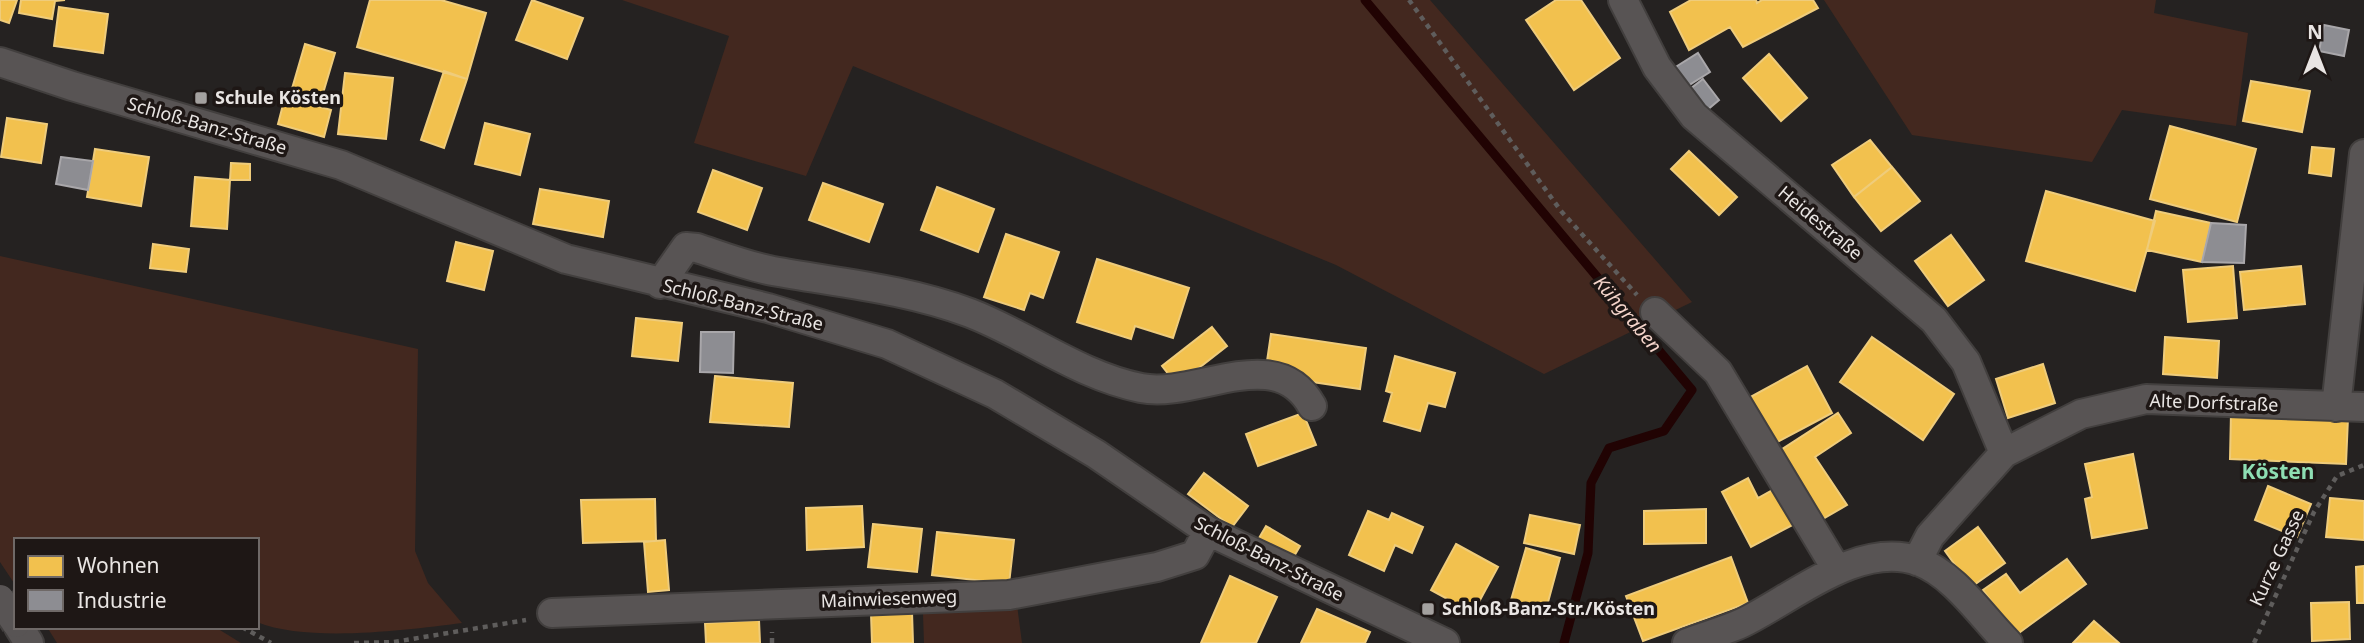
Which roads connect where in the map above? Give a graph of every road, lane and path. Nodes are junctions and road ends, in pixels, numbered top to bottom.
1 (1409, 0) edge
2 (1623, 0) edge
3 (0, 62) edge
4 (2364, 154) edge
5 (660, 284) junction
6 (1655, 312) joint
7 (1311, 406) dead end
8 (2336, 407) junction
9 (2364, 407) edge
10 (2004, 453) junction
11 (2364, 465) edge
12 (1208, 531) junction
13 (1917, 561) junction
14 (1837, 570) junction
15 (0, 599) edge
16 (552, 613) joint
17 (14, 620) edge
18 (246, 629) edge
19 (271, 643) edge
20 (354, 643) edge
21 (1445, 643) edge
22 (1687, 643) edge
23 (2008, 643) edge
24 (2254, 643) edge

1 - 6 path
2 - 10 street, Heidestraße
3 - 5 street, Schloß-Banz-Straße
4 - 8 street
5 - 7 street
5 - 12 street, Schloß-Banz-Straße
6 - 14 street
8 - 9 street, Alte Dorfstraße
8 - 10 street, Alte Dorfstraße
10 - 13 street, Alte Dorfstraße
11 - 24 path, Kurze Gasse
12 - 16 street, Mainwiesenweg
12 - 21 street, Schloß-Banz-Straße
13 - 14 street
13 - 23 street
14 - 22 street
15 - 17 street, bridge
16 - 20 path
18 - 19 path

